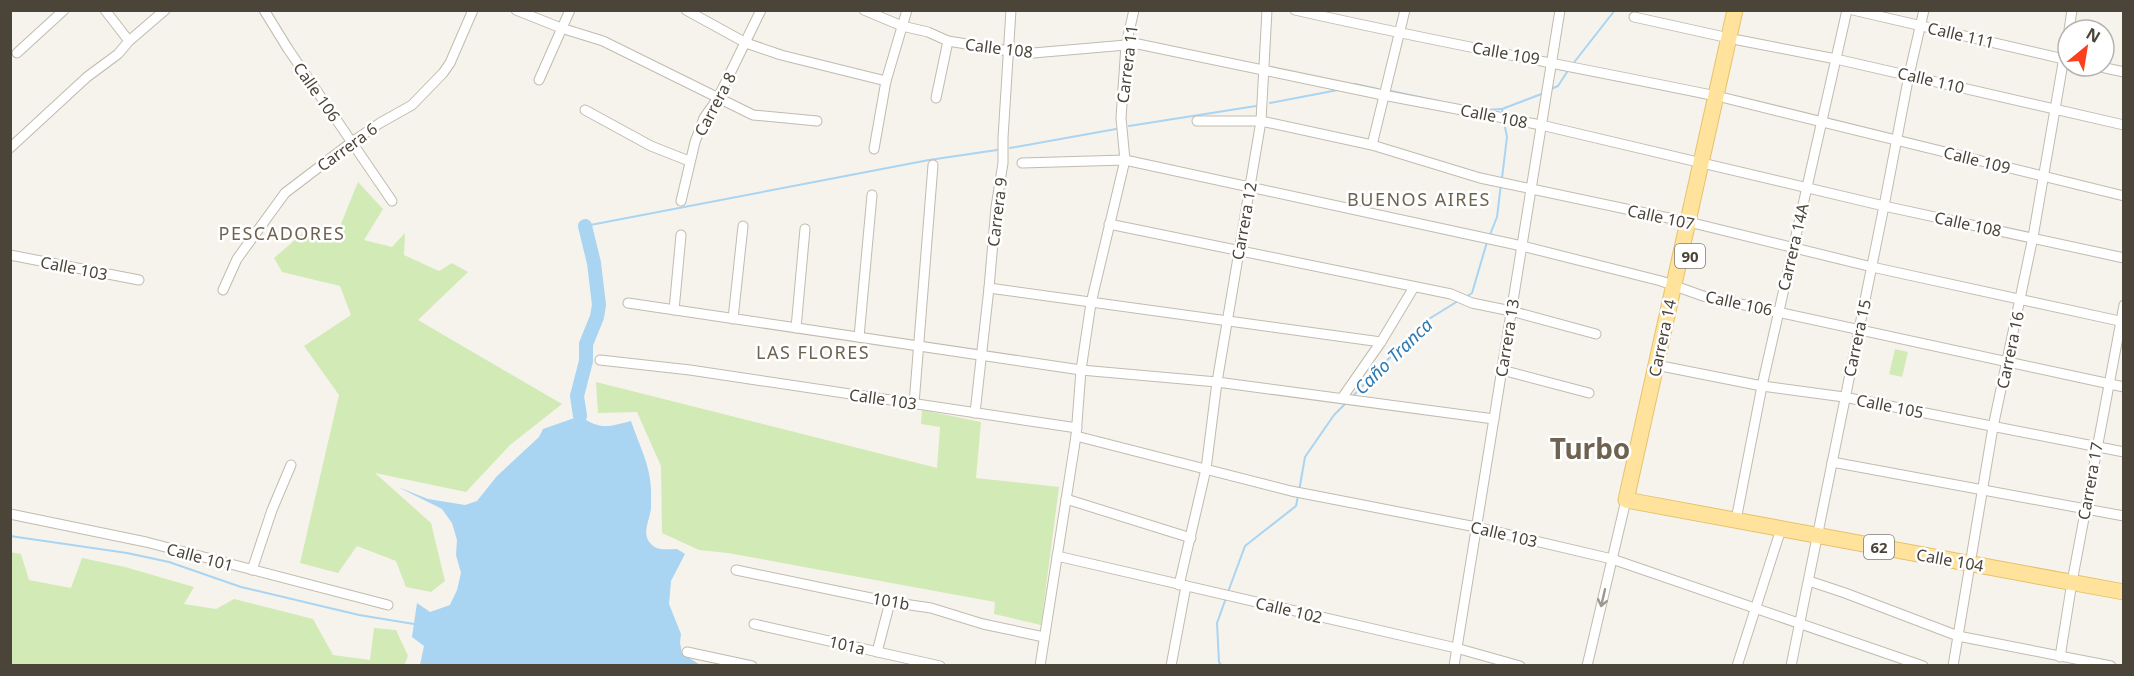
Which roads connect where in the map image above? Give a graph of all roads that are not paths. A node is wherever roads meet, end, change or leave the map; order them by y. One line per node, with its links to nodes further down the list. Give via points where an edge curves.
1 (64, 10): 34 (street)
2 (105, 10): 29 (street)
3 (165, 10): 29 (street)
4 (264, 10): 56 (street, Calle 106)
5 (473, 10): 56 (street, Carrera 6, via 443,73 412,105)
6 (516, 10): 26 (street)
7 (570, 10): 26 (street)
8 (686, 10): 31 (street)
9 (761, 10): 31 (street, Carrera 8)
10 (864, 10): 24 (street, Calle 108)
11 (907, 10): 24 (street)
12 (1011, 10): 33 (street, Carrera 9)
13 (1134, 10): 32 (street, Carrera 11)
14 (1267, 10): 38 (street)
15 (1295, 10): 27 (street, Calle 109)
16 (1405, 10): 27 (street)
17 (1560, 10): 37 (street, Carrera 13)
18 (1735, 10): 28 (main road, Carrera 14 / 90)
19 (1745, 10): 28 (main road, Carrera 14 / 90)
20 (1847, 10): 36 (street, Carrera 14A)
21 (1853, 10): 25 (street, Calle 111)
22 (1924, 10): 25 (street, Carrera 15)
23 (1634, 17): 28 (street, Calle 110)
24 (902, 26): 30 (street, Calle 108); 42 (street)
25 (1921, 26): 35 (street, Calle 111); 39 (street, Carrera 15)
26 (561, 28): 41 (street); 45 (street, via 603,41)
27 (1400, 34): 37 (street, Calle 109); 43 (street)
28 (1734, 39): 36 (street, Calle 110); 44 (main road, Carrera 14 / 90)
29 (129, 41): 58 (street)
30 (948, 41): 33 (street, Calle 108); 46 (street)
31 (746, 44): 42 (street); 45 (street, Carrera 8)
32 (1126, 45): 33 (street, Calle 108, via 1033,53); 38 (street, Calle 108, via 1138,44); 60 (street, Carrera 11, via 1121,118)
33 (1009, 51): 89 (street, Carrera 9, via 1004,163)
34 (17, 53)
35 (2056, 57)
36 (1836, 59): 39 (street, Calle 110); 52 (street, Carrera 14A)
37 (1552, 62): 44 (street, Calle 109); 53 (street, Carrera 13)
38 (1264, 69): 43 (street, Calle 108); 51 (street, Carrera 12)
39 (1909, 75): 48 (street, Calle 110); 55 (street, Carrera 15)
40 (2062, 78): 48 (street, Carrera 16)
41 (538, 80)
42 (886, 81): 59 (street)
43 (1383, 96): 53 (street, Calle 108); 57 (street)
44 (1721, 97): 52 (street, Calle 109); 63 (main road, Carrera 14 / 90)
45 (718, 98): 49 (street, via 753,115); 61 (street, Carrera 8, via 704,118)
46 (936, 98)
47 (585, 110): 61 (street, via 651,146)
48 (2055, 110): 54 (street, Calle 110); 65 (street, Carrera 16)
49 (818, 121)
50 (1197, 121): 51 (street, Calle 107)
51 (1262, 121): 57 (street, Calle 107); 66 (street, Carrera 12)
52 (1821, 122): 55 (street, Calle 109); 67 (street, Carrera 14A)
53 (1541, 125): 63 (street, Calle 108); 68 (street, Carrera 13)
54 (2124, 126)
55 (1896, 140): 65 (street, Calle 109); 73 (street, Carrera 15)
56 (352, 142): 71 (street, Calle 106); 90 (street, Carrera 6, via 285,192 237,260)
57 (1372, 145): 68 (street, Calle 107)
58 (10, 148)
59 (874, 149)
60 (1125, 160): 62 (street, Calle 106); 66 (street, Calle 106); 75 (street)
61 (690, 161): 72 (street, Carrera 8)
62 (1022, 163)
63 (1706, 164): 67 (street, Calle 108); 74 (main road, Carrera 14 / 90)
64 (933, 165): 106 (street)
65 (2044, 176): 70 (street, Calle 109); 79 (street, Carrera 16)
66 (1251, 187): 80 (street, Calle 106); 82 (street, Carrera 12)
67 (1806, 187): 73 (street, Calle 108); 81 (street, Carrera 14A)
68 (1531, 189): 74 (street, Calle 107); 80 (street, Carrera 13)
69 (872, 195): 104 (street)
70 (2124, 196)
71 (392, 201)
72 (681, 201)
73 (1884, 206): 79 (street, Calle 108); 85 (street, Carrera 15)
74 (1693, 223): 81 (street, Calle 107); 88 (main road, Carrera 14 / 90)
75 (1108, 224): 82 (street); 93 (street)
76 (743, 226): 98 (street)
77 (805, 230): 101 (street)
78 (681, 235): 95 (street)
79 (2033, 237): 84 (street, Calle 108); 91 (street, Carrera 16)
80 (1522, 246): 88 (street, Calle 106); 96 (street, Carrera 13)
81 (1792, 248): 85 (street, Calle 107); 97 (street, Carrera 14A)
82 (1238, 252): 87 (street); 99 (street, Carrera 12)
83 (10, 255): 86 (street, Calle 103)
84 (2124, 258)
85 (1872, 267): 91 (street, Calle 107); 102 (street, Carrera 15)
86 (138, 280)
87 (1414, 287): 96 (street); 105 (street)
88 (1678, 287): 97 (street, Calle 106, via 1702,296); 110 (main road, Carrera 14 / 90)
89 (989, 288): 93 (street); 107 (street, Carrera 9)
90 (223, 290)
91 (2021, 299): 100 (street, Calle 107); 109 (street, Carrera 16)
92 (628, 303): 95 (street)
93 (1091, 303): 99 (street); 111 (street)
94 (2124, 305): 100 (street, Carrera 17)
95 (674, 310): 98 (street)
96 (1511, 311): 103 (street); 112 (street, Carrera 13)
97 (1778, 311): 102 (street, Calle 106); 115 (street, Carrera 14A)
98 (733, 319): 101 (street)
99 (1227, 321): 105 (street); 113 (street, Carrera 12)
100 (2122, 322): 114 (street, Carrera 17)
101 (796, 328): 104 (street)
102 (1859, 329): 109 (street, Calle 106); 119 (street, Carrera 15)
103 (1596, 334)
104 (859, 337): 106 (street)
105 (1381, 342): 118 (street)
106 (919, 346): 107 (street); 120 (street)
107 (982, 355): 111 (street); 121 (street, Carrera 9)
108 (600, 360): 120 (street, Calle 103)
109 (2007, 362): 114 (street, Calle 106); 123 (street, Carrera 16)
110 (1660, 366): 115 (street, Calle 105); 132 (main road, Carrera 14 / 90)
111 (1081, 370): 113 (street); 124 (street)
112 (1502, 370): 117 (street); 122 (street, Carrera 13)
113 (1217, 382): 118 (street); 129 (street, Carrera 12)
114 (2108, 385): 116 (street, Calle 106); 125 (street, Carrera 17)
115 (1762, 386): 119 (street, Calle 105); 136 (street, Carrera 14A)
116 (2124, 387)
117 (1589, 393)
118 (1344, 398): 122 (street)
119 (1844, 398): 123 (street, Calle 105); 127 (street, Carrera 15)
120 (914, 404): 121 (street, Calle 103)
121 (975, 413): 124 (street, Calle 103)
122 (1494, 419): 137 (street, Carrera 13)
123 (1993, 427): 125 (street, Calle 105); 130 (street, Carrera 16)
124 (1076, 432): 129 (street, Calle 103); 131 (street)
125 (2097, 447): 126 (street, Calle 105); 133 (street, Carrera 17)
126 (2124, 452)
127 (1832, 462): 130 (street); 139 (street, Carrera 15)
128 (291, 465): 144 (street)
129 (1206, 469): 137 (street, Calle 103, via 1291,491); 140 (street, Carrera 12)
130 (1982, 490): 133 (street); 143 (street, Carrera 16)
131 (1066, 500): 140 (street); 141 (street)
132 (1631, 501): 136 (main road, Calle 104 / 62); 142 (street, Carrera 14)
133 (2085, 509): 135 (street); 147 (street, Carrera 17)
134 (10, 514): 144 (street, Calle 101, via 146,542)
135 (2124, 516)
136 (1736, 520): 138 (main road, Calle 104 / 62)
137 (1476, 527): 142 (street, Calle 103); 157 (street, Carrera 13)
138 (1781, 529): 139 (main road, Calle 104 / 62); 152 (street)
139 (1818, 536): 143 (main road, Calle 104 / 62); 146 (street, Carrera 15)
140 (1191, 538): 148 (street, Carrera 12)
141 (1057, 556): 148 (street, Calle 102); 156 (street)
142 (1612, 559): 152 (street, Calle 103); 167 (street, Carrera 14, one-way to 167)
143 (1969, 563): 147 (main road, Calle 104 / 62); 155 (street, Carrera 16)
144 (252, 570): 151 (street, Calle 101)
145 (736, 570): 150 (street, 101b)
146 (1809, 581): 154 (street, Carrera 15); 155 (street)
147 (2072, 582): 149 (main road, Calle 104 / 62); 160 (street, Carrera 17)
148 (1183, 585): 157 (street, Calle 102); 164 (street)
149 (2124, 592)
150 (890, 602): 156 (street, 101b, via 931,608); 159 (street)
151 (388, 605)
152 (1756, 607): 154 (street, Calle 103); 168 (street)
153 (754, 624): 159 (street, 101a)
154 (1799, 624): 169 (street, Carrera 15); 170 (street, Calle 103)
155 (1958, 636): 160 (street); 171 (street, Carrera 16)
156 (1044, 637): 163 (street)
157 (1456, 648): 165 (street, Carrera 13); 166 (street, Calle 102)
158 (687, 652): 161 (street)
159 (877, 652): 162 (street, 101a)
160 (2060, 657): 172 (street)
161 (752, 666)
162 (940, 666)
163 (1040, 666)
164 (1172, 666)
165 (1454, 666)
166 (1520, 666)
167 (1587, 666)
168 (1737, 666)
169 (1791, 666)
170 (1923, 666)
171 (1953, 666)
172 (2111, 666)

